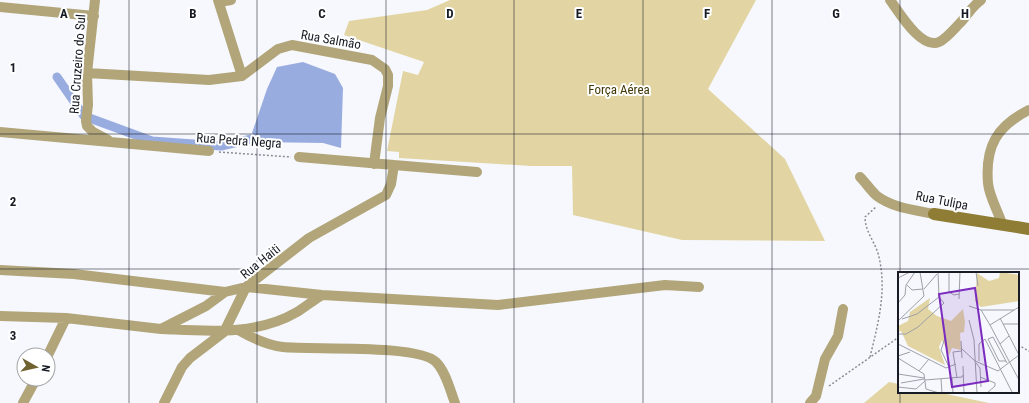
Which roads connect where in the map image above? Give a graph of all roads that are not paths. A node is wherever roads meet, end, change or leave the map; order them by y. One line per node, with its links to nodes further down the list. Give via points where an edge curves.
1 (95, 0): 7 (street, Rua Cruzeiro do Sul)
2 (231, 0): 5 (street)
3 (890, 0): 4 (street, via 913,30 932,44 940,42)
4 (981, 0)
5 (219, 1): 9 (street)
6 (0, 7): 7 (street)
7 (94, 16): 8 (street, Rua Cruzeiro do Sul)
8 (87, 73): 9 (street, Rua Salmão, via 209,80); 12 (street, Rua Cruzeiro do Sul, via 87,126)
9 (242, 76): 15 (street, Rua Salmão, via 285,46 364,58 381,65 388,75 388,86 380,118)
10 (1029, 110): 20 (street, via 1013,118 996,136 989,156 988,184)
11 (0, 132): 12 (street, Rua Pedra Negra)
12 (110, 141): 13 (street, Rua Pedra Negra)
13 (209, 151)
14 (299, 157): 15 (street, Rua Pedra Negra)
15 (374, 164): 16 (street, Rua Pedra Negra)
16 (394, 165): 17 (street, Rua Pedra Negra); 23 (street, Rua Haiti, via 386,195 309,238)
17 (477, 172)
18 (860, 177): 19 (street, Rua Tulipa, via 884,200)
19 (934, 214): 20 (main road, Rua Tulipa)
20 (1002, 224): 21 (main road, Rua Tulipa)
21 (1029, 229)
22 (0, 270): 25 (street, via 74,274)
23 (246, 287): 25 (street); 26 (street); 32 (street, Rua Haiti)
24 (699, 287): 26 (street, via 664,285 498,305)
25 (225, 292): 30 (street, via 206,306)
26 (322, 295): 31 (street, via 283,318)
27 (843, 309): 35 (street, via 838,336 825,359)
28 (0, 316): 29 (street)
29 (66, 318): 30 (street); 33 (street)
30 (161, 329): 32 (street)
31 (238, 330): 32 (street); 38 (street, via 263,343 282,347 377,350 424,356 436,361 445,375)
32 (224, 332): 37 (street, Rua Haiti, via 182,367)
33 (52, 347)
34 (32, 387): 36 (street)
35 (813, 399)
36 (23, 403)
37 (164, 403)
38 (455, 403)

